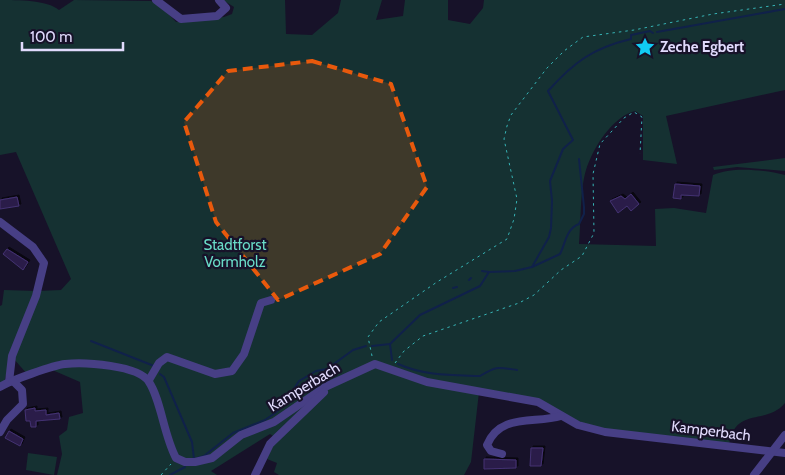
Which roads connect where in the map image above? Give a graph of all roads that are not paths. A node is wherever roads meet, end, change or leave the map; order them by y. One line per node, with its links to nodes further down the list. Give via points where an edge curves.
1 (156, 0): 2 (street, via 181,19 217,16 226,8)
2 (219, 0)
3 (0, 222): 6 (street, via 33,247 44,263 36,296 12,356)
4 (271, 300): 5 (street, via 261,303 244,354 232,371 215,374 167,357)
5 (149, 380): 6 (street, via 138,372 124,369 68,364); 8 (street, Kamperbach, via 176,458 186,462 212,458 241,434 274,422)
6 (11, 382): 7 (street); 10 (street, via 22,390 23,404)
7 (0, 387)
8 (328, 387): 9 (street, Kamperbach, via 375,364 427,382 538,402); 15 (street, via 270,444)
9 (561, 416): 12 (street, Kamperbach, via 578,425 605,432); 14 (street, via 507,424 495,432 487,445 491,451)
10 (0, 432)
11 (785, 435): 12 (street)
12 (772, 452): 13 (street, Kamperbach); 16 (street)
13 (785, 452)
14 (502, 454)
15 (255, 475)
16 (754, 475)

